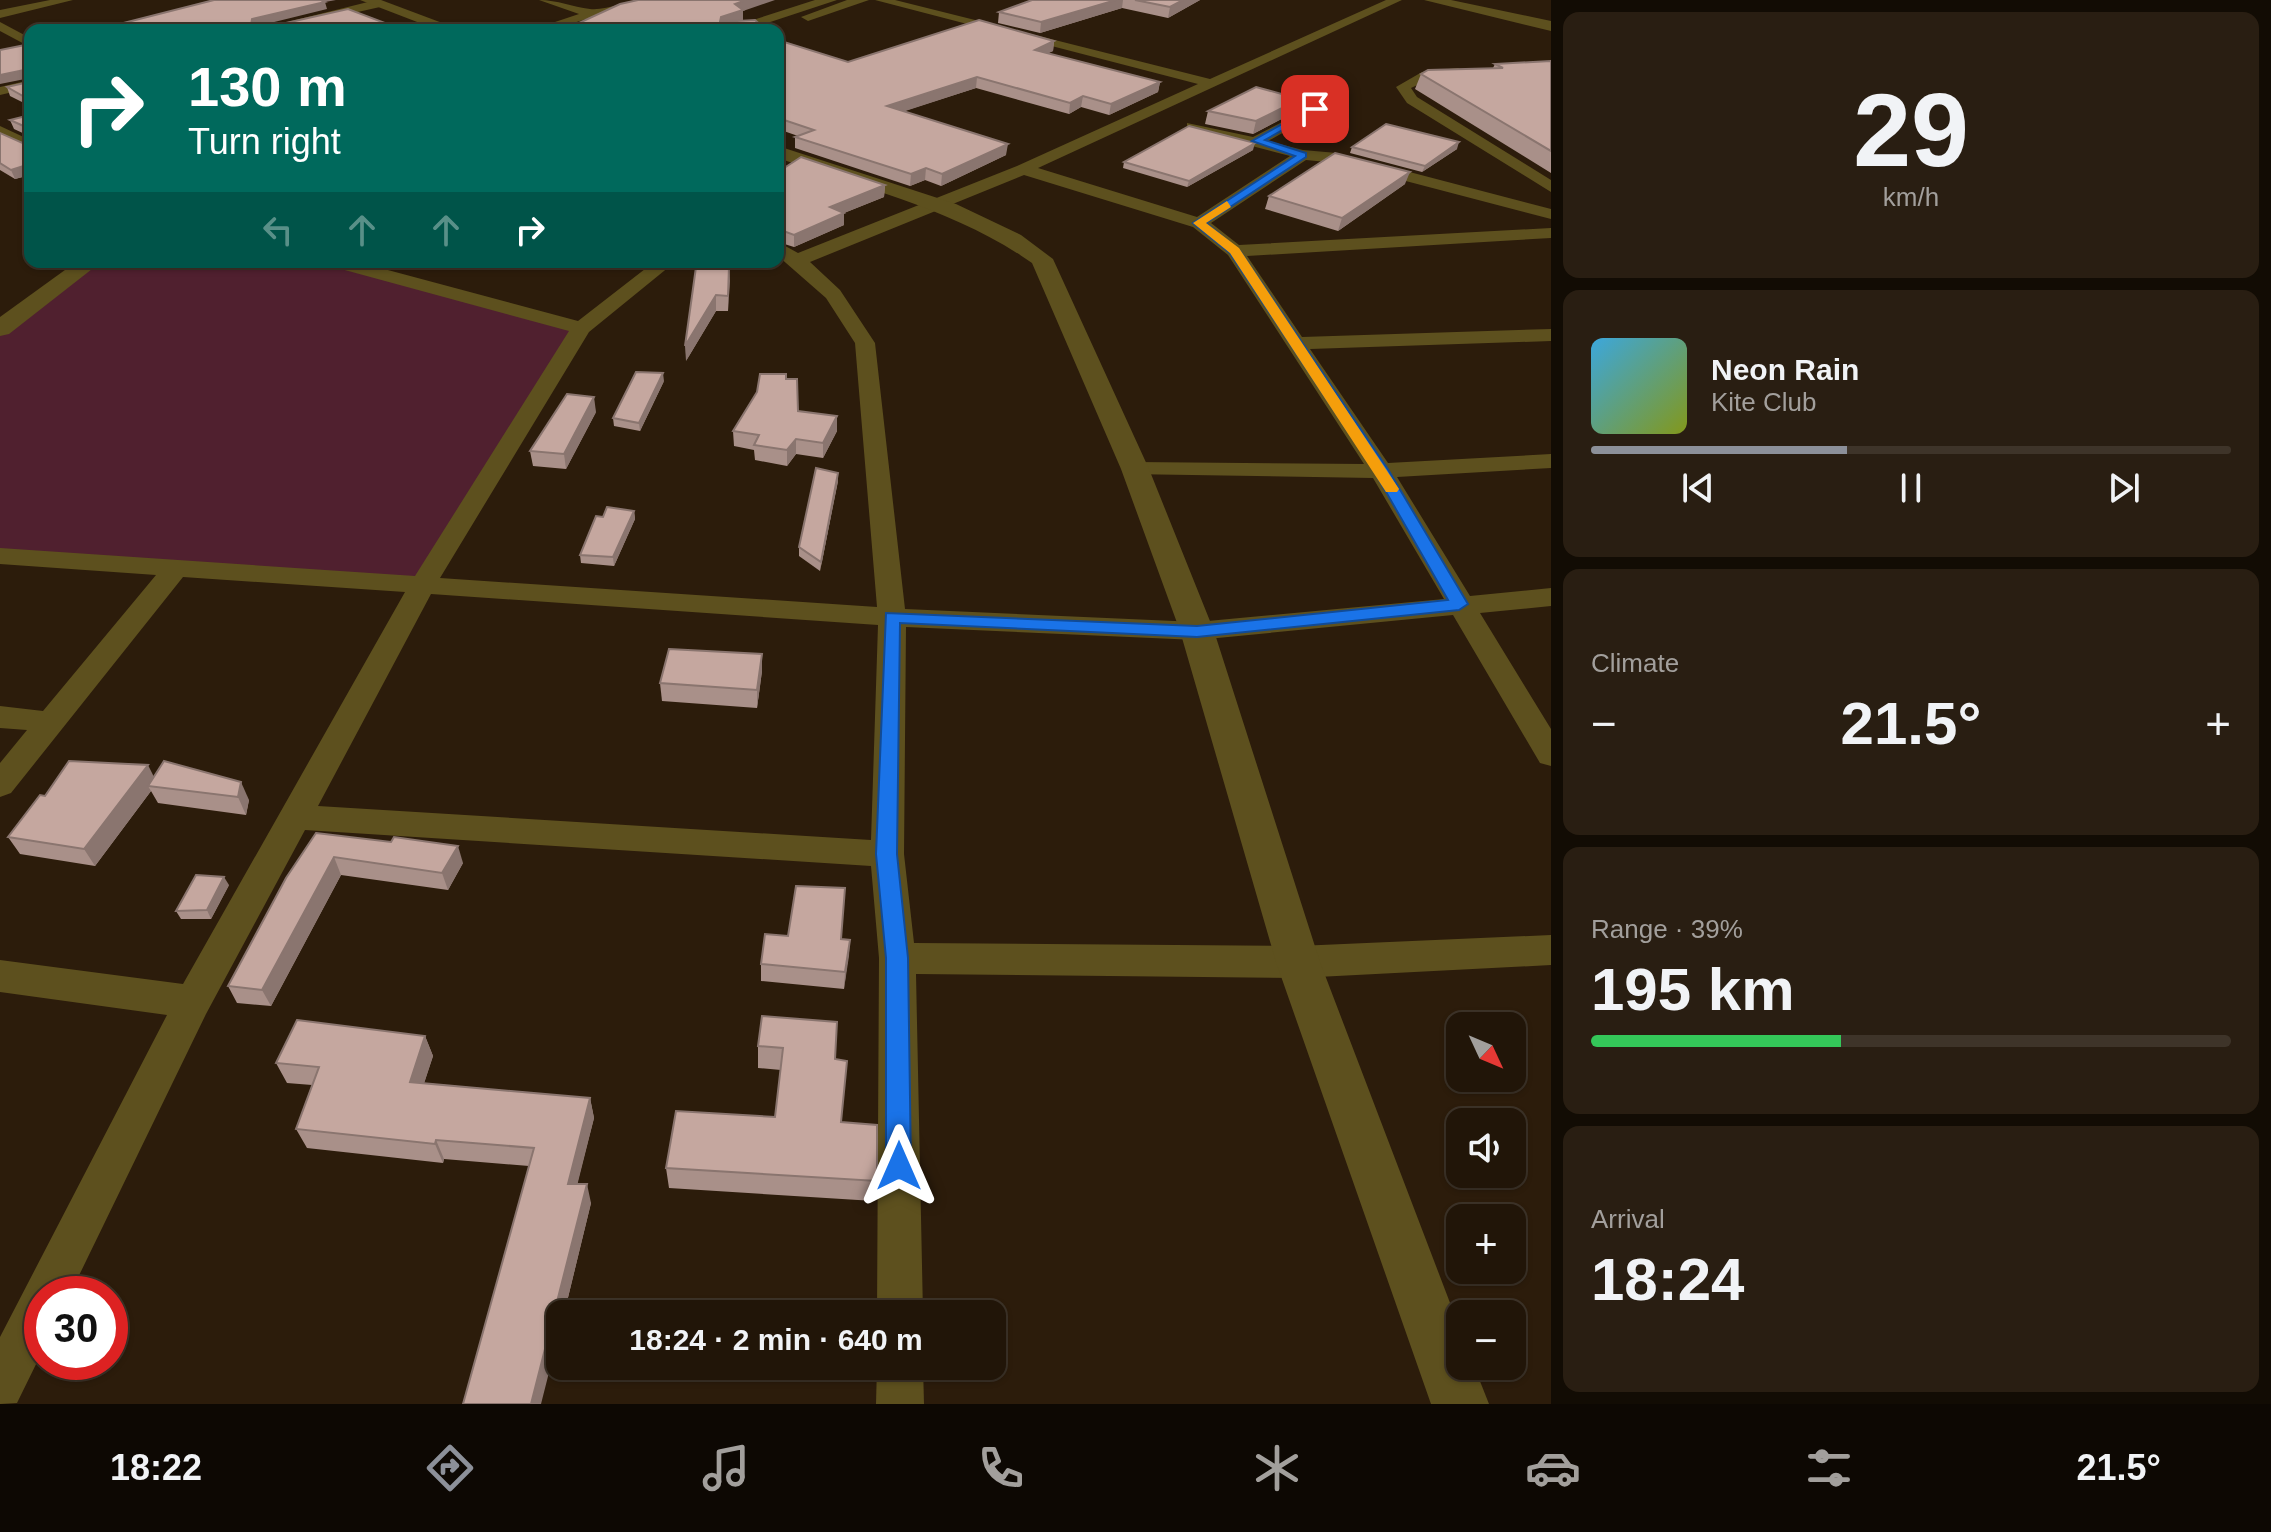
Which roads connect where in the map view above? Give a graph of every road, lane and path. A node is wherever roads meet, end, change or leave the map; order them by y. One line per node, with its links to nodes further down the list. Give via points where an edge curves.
1 (67, 0): 10 (street)
2 (545, 0): 11 (street)
3 (641, 0): 11 (street)
4 (830, 0): 15 (street)
5 (862, 0): 16 (street)
6 (881, 0): 23 (street)
7 (1396, 0): 23 (street)
8 (1431, 0): 18 (street)
9 (371, 2): 12 (street); 13 (street)
10 (0, 14)
11 (593, 14): 14 (street)
12 (285, 24)
13 (434, 24)
14 (558, 24)
15 (750, 24)
16 (784, 24)
17 (0, 26): 19 (street)
18 (1551, 26)
19 (24, 40)
20 (24, 45): 21 (street)
21 (0, 51)
22 (1481, 71): 34 (street, via 1427,75 1403,87 1412,100)
23 (1210, 83): 33 (street)
24 (24, 85): 25 (street)
25 (0, 91)
26 (1315, 109): 29 (street)
27 (1192, 126): 29 (street)
28 (0, 131): 30 (street)
29 (1257, 141): 31 (street)
30 (24, 142)
31 (1303, 155): 36 (street, via 1337,158); 37 (street)
32 (785, 162): 35 (street)
33 (1023, 169): 35 (street); 37 (street)
34 (1551, 187)
35 (932, 204): 40 (street); 49 (street, via 1020,242 1042,259)
36 (1551, 214)
37 (1199, 223): 39 (street)
38 (1551, 233): 39 (street)
39 (1235, 251): 47 (street)
40 (788, 254): 56 (street, via 833,294 865,343)
41 (82, 268): 45 (street)
42 (359, 268): 44 (street)
43 (658, 268): 44 (street)
44 (581, 328): 53 (street)
45 (0, 329)
46 (1551, 335): 47 (street)
47 (1297, 343): 50 (street)
48 (1551, 461): 50 (street)
49 (1135, 469): 50 (street); 57 (street)
50 (1381, 471): 55 (street)
51 (0, 556): 52 (street)
52 (174, 570): 53 (street); 59 (street)
53 (423, 584): 56 (street); 62 (street)
54 (1551, 597): 55 (street)
55 (1459, 604): 57 (street); 60 (street)
56 (892, 617): 57 (street); 63 (street)
57 (1197, 631): 66 (street)
58 (0, 717): 59 (street)
59 (50, 722): 61 (street)
60 (1551, 755)
61 (0, 785)
62 (297, 817): 63 (street); 68 (street)
63 (887, 854): 65 (street)
64 (1551, 950): 66 (street)
65 (897, 958): 66 (street); 70 (street)
66 (1298, 962): 75 (street)
67 (0, 976): 68 (street)
68 (193, 1002): 69 (street)
69 (55, 1276)
70 (900, 1300)
71 (24, 1339): 73 (street)
72 (900, 1380): 74 (street)
73 (0, 1386)
74 (900, 1404)
75 (1460, 1404)

